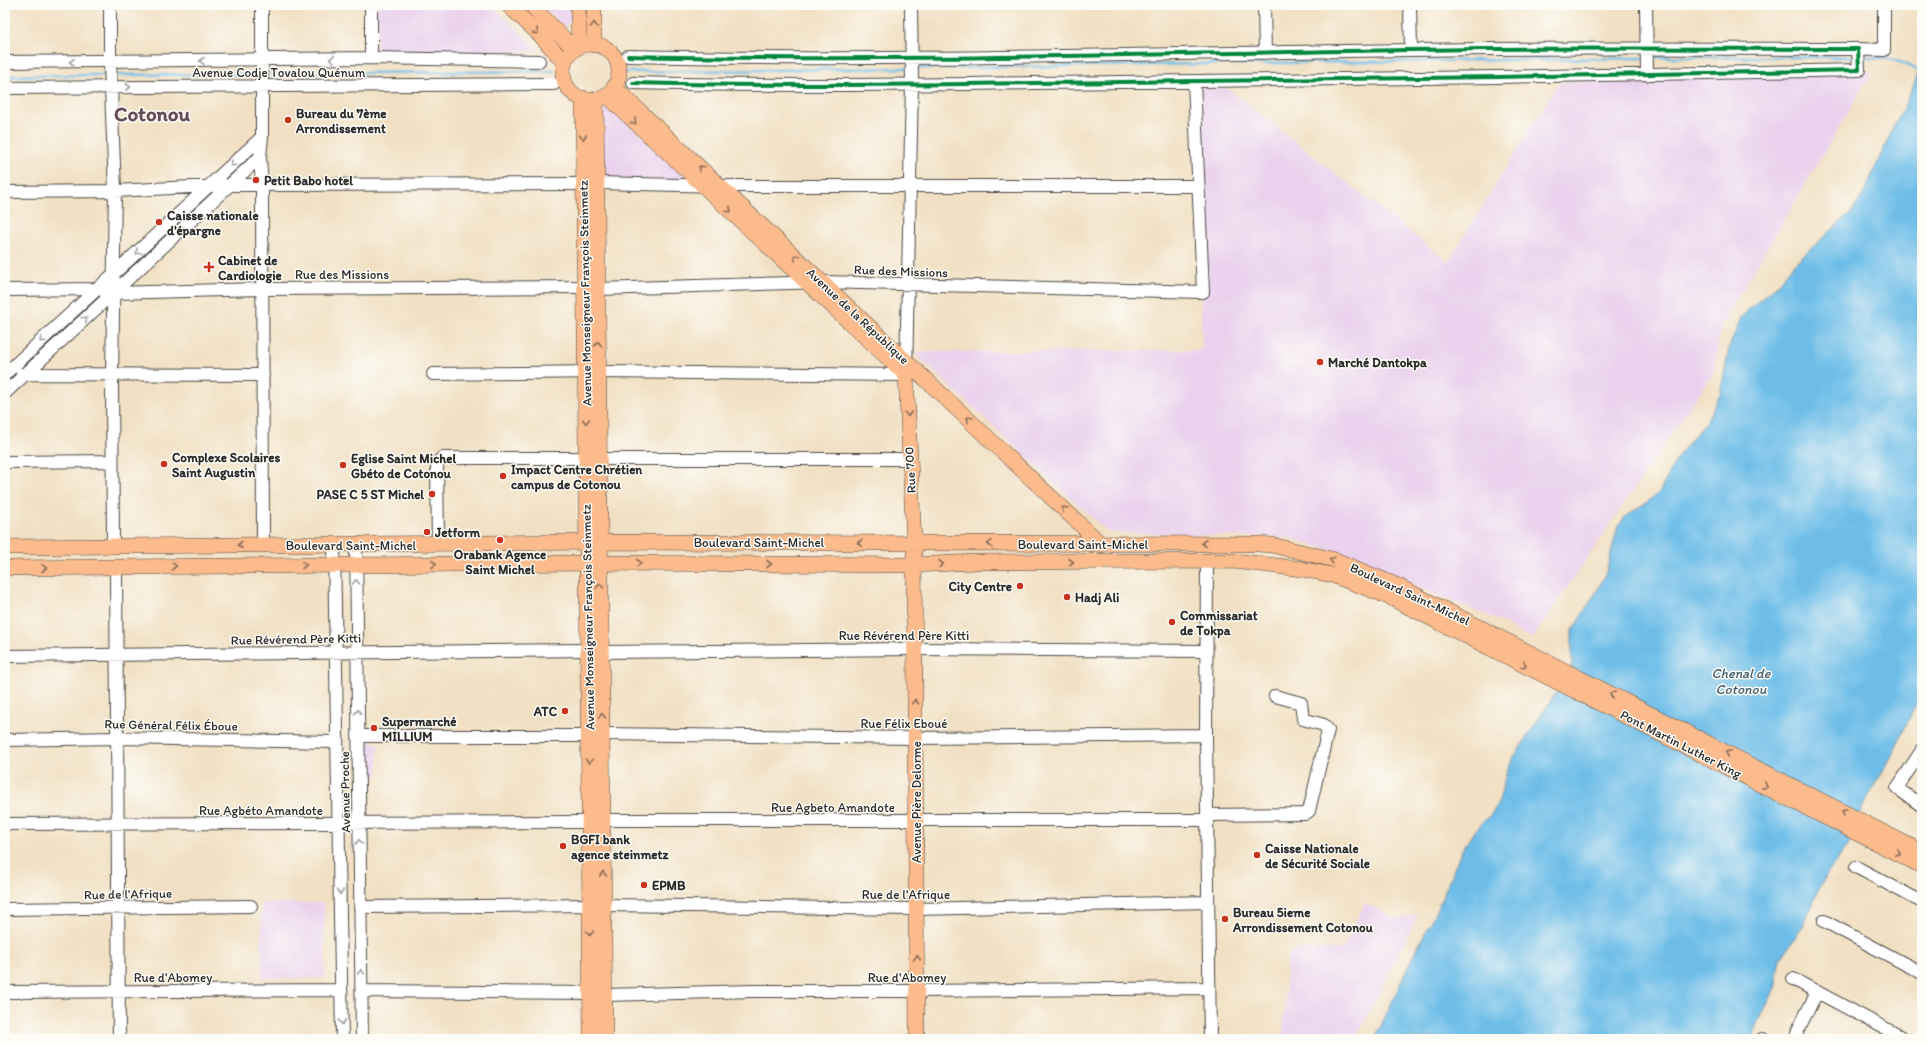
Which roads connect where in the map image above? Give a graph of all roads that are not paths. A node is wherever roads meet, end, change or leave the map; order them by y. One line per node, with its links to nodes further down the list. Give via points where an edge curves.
1 (110, 5): 25 (street)
2 (262, 5): 21 (street)
3 (371, 5): 20 (street)
4 (508, 5): 26 (main road, one-way to 26)
5 (531, 5): 14 (main road)
6 (578, 5): 14 (main road)
7 (594, 5): 13 (main road, one-way to 7)
8 (910, 5): 22 (street)
9 (1264, 5): 18 (street)
10 (1410, 5): 17 (street)
11 (1646, 5): 15 (street)
12 (1884, 5): 16 (street, via 1884,50)
13 (594, 44): 14 (main road); 35 (main road, via 608,51 616,60 618,75)
14 (577, 48): 26 (main road)
15 (1647, 49): 16 (street); 17 (street); 27 (street)
16 (1858, 49): 27 (street, via 1859,70)
17 (1411, 50): 18 (street)
18 (1265, 53): 22 (street)
19 (628, 56): 22 (street)
20 (371, 58): 21 (street, Avenue Codje Tovalou Quénum, one-way to 21); 23 (street, Avenue Codje Tovalou Quénum)
21 (263, 60): 25 (street, Avenue Codje Tovalou Quénum, one-way to 25); 32 (street)
22 (911, 60): 29 (street)
23 (539, 61)
24 (5, 62): 25 (street, Avenue Codje Tovalou Quénum, one-way to 24)
25 (110, 62): 33 (street)
26 (564, 62): 35 (main road, via 565,83 572,93)
27 (1647, 75): 28 (street)
28 (1194, 81): 29 (street); 45 (street)
29 (912, 82): 30 (street, via 756,86); 44 (street)
30 (633, 83)
31 (554, 84): 32 (street, Avenue Codje Tovalou Quénum)
32 (262, 86): 33 (street, Avenue Codje Tovalou Quénum, one-way to 32); 36 (street)
33 (111, 87): 34 (street, Avenue Codje Tovalou Quénum); 46 (street)
34 (5, 88)
35 (600, 95): 38 (main road, Avenue Monseigneur François Steinmetz); 42 (main road, Avenue de la République, one-way to 42); 43 (main road, Avenue de la République, one-way to 35)
36 (262, 138): 37 (street); 40 (street, one-way to 40)
37 (260, 157): 39 (street); 41 (street)
38 (590, 184): 41 (street); 42 (street); 52 (main road, Avenue Monseigneur François Steinmetz)
39 (229, 185): 40 (street); 41 (street); 56 (street)
40 (209, 186): 46 (street); 48 (street, one-way to 48)
41 (262, 186): 54 (street)
42 (703, 186): 43 (street); 49 (main road, Avenue de la République, one-way to 49)
43 (720, 186): 44 (street); 50 (main road, Avenue de la République, one-way to 43)
44 (910, 186): 45 (street); 51 (street)
45 (1197, 186): 51 (street, Rue des Missions, via 1203,292)
46 (115, 191): 47 (street); 48 (street)
47 (5, 192)
48 (114, 274): 53 (street); 56 (street)
49 (806, 282): 50 (street, Rue des Missions); 52 (street, Rue des Missions); 57 (main road, Avenue de la République)
50 (823, 282): 51 (street, Rue des Missions); 57 (main road, Avenue de la République)
51 (908, 286): 57 (street)
52 (591, 288): 54 (street, Rue des Missions); 58 (main road, Avenue Monseigneur François Steinmetz)
53 (98, 289): 55 (street, Rue des Missions); 56 (street, Rue des Missions); 61 (street, one-way to 61)
54 (263, 289): 56 (street, Rue des Missions); 62 (street)
55 (5, 290)
56 (113, 293): 59 (street, one-way to 56); 63 (street)
57 (906, 368): 58 (street); 66 (main road, Rue 700, one-way to 66); 75 (main road, Avenue de la République, one-way to 57)
58 (592, 372): 60 (street); 65 (main road, Avenue Monseigneur François Steinmetz)
59 (25, 374): 61 (street); 63 (street); 64 (street)
60 (433, 374)
61 (5, 375)
62 (263, 375): 63 (street); 72 (street)
63 (112, 376): 67 (street)
64 (5, 393)
65 (593, 458): 66 (street); 69 (main road, Avenue Monseigneur François Steinmetz); 71 (street, via 442,458 437,463)
66 (910, 459): 70 (main road, Rue 700)
67 (112, 461): 68 (street); 76 (street)
68 (5, 462)
69 (594, 542): 70 (main road, Boulevard Saint-Michel, one-way to 69); 71 (main road, Boulevard Saint-Michel); 79 (main road, Avenue Monseigneur François Steinmetz)
70 (914, 543): 75 (main road, Boulevard Saint-Michel, one-way to 70); 82 (main road, Rue 700)
71 (438, 544): 74 (main road, Boulevard Saint-Michel)
72 (264, 545): 73 (main road, Boulevard Saint-Michel); 76 (main road, Boulevard Saint-Michel, one-way to 76)
73 (334, 545): 74 (main road, Boulevard Saint-Michel); 80 (street, Avenue Proche)
74 (356, 545): 81 (street, Avenue Proche)
75 (1102, 545): 85 (main road, Boulevard Saint-Michel, one-way to 75, via 1360,569 1313,555 1258,544)
76 (113, 546): 77 (main road, Boulevard Saint-Michel)
77 (5, 547)
78 (1207, 561): 82 (main road, Boulevard Saint-Michel, one-way to 78, via 977,562); 85 (main road, Boulevard Saint-Michel, via 1269,564 1346,580); 88 (street)
79 (594, 563): 81 (main road, Boulevard Saint-Michel, one-way to 79); 82 (main road, Boulevard Saint-Michel, one-way to 82); 87 (main road, Avenue Monseigneur François Steinmetz)
80 (334, 565): 81 (main road, Boulevard Saint-Michel); 83 (main road, Boulevard Saint-Michel, one-way to 80); 89 (street, Avenue Proche)
81 (356, 565): 90 (street, Avenue Proche, one-way to 81)
82 (914, 565): 86 (main road, Avenue Pière Delorme)
83 (116, 567): 84 (main road, Boulevard Saint-Michel, one-way to 83); 91 (street)
84 (5, 568)
85 (1492, 641): 110 (main road, Pont Martin Luther King)
86 (915, 649): 87 (street, Rue Révérend Père Kitti); 88 (street, Rue Révérend Père Kitti); 98 (main road, Avenue Pière Delorme, one-way to 86)
87 (594, 651): 90 (street, Rue Révérend Père Kitti); 94 (main road, Avenue Monseigneur François Steinmetz)
88 (1206, 651): 95 (street)
89 (336, 652): 90 (street, Rue Révérend Père Kitti); 91 (street, Rue Révérend Père Kitti); 100 (street, Avenue Proche)
90 (357, 652): 96 (street, Avenue Proche, one-way to 90)
91 (116, 655): 92 (street, Rue Révérend Père Kitti); 97 (street)
92 (5, 656)
93 (1275, 696): 103 (street, Rue Agbeto Amandote, via 1301,703 1303,719 1324,724 1328,730 1309,811 1305,814)
94 (595, 735): 96 (street, Rue Félix Eboué); 98 (street, Rue Félix Eboué); 104 (main road, Avenue Monseigneur François Steinmetz)
95 (1206, 735): 98 (street, Rue Félix Eboué); 103 (street)
96 (358, 736): 107 (street, Avenue Proche)
97 (117, 738): 99 (street, Rue Général Félix Éboue); 100 (street, Rue Général Félix Éboue); 109 (street)
98 (915, 738): 105 (main road, Avenue Pière Delorme)
99 (5, 740)
100 (337, 742): 106 (street, Avenue Proche)
101 (1922, 750): 102 (street, via 1897,788)
102 (1921, 802)
103 (1207, 817): 105 (street, Rue Agbeto Amandote); 114 (street)
104 (596, 821): 105 (street, Rue Agbeto Amandote); 107 (street, Rue Agbéto Amandote); 116 (main road, Avenue Monseigneur François Steinmetz)
105 (916, 821): 121 (main road, Avenue Pière Delorme)
106 (339, 823): 107 (street, Rue Agbéto Amandote); 109 (street, Rue Agbéto Amandote); 126 (street, Avenue Proche, one-way to 126)
107 (359, 823): 118 (street, Avenue Proche, one-way to 107)
108 (5, 824): 109 (street, Rue Agbéto Amandote)
109 (117, 824): 119 (street)
110 (1876, 835): 111 (main road); 112 (main road, one-way to 112)
111 (1922, 852)
112 (1922, 866)
113 (1856, 867): 115 (street)
114 (1208, 902): 121 (street, Rue de l'Afrique); 125 (street)
115 (1922, 902)
116 (597, 905): 118 (street, Rue de l'Afrique); 121 (street, Rue de l'Afrique); 132 (main road, Avenue Monseigneur François Steinmetz)
117 (251, 906): 119 (street, Rue de l'Afrique)
118 (360, 907): 128 (street, Avenue Proche, one-way to 118)
119 (118, 908): 120 (street, Rue de l'Afrique); 127 (street)
120 (5, 909)
121 (916, 909): 129 (main road, Avenue Pière Delorme, one-way to 121)
122 (1824, 921): 123 (street)
123 (1922, 973)
124 (1793, 979): 131 (street)
125 (1209, 988): 129 (street, Rue d'Abomey); 139 (street)
126 (341, 990): 127 (street, Rue d'Abomey); 134 (street, Avenue Proche, one-way to 134)
127 (118, 991): 130 (street, Rue d'Abomey); 133 (street)
128 (362, 991): 132 (street, Rue d'Abomey); 135 (street, Avenue Proche)
129 (917, 991): 132 (street, Rue d'Abomey); 138 (main road, Avenue Pière Delorme)
130 (5, 992)
131 (1817, 992): 140 (street); 141 (street)
132 (598, 994): 136 (main road, Avenue Monseigneur François Steinmetz); 137 (main road, Avenue Monseigneur François Steinmetz)
133 (118, 1039)
134 (342, 1039)
135 (362, 1039)
136 (591, 1039)
137 (605, 1039)
138 (917, 1039)
139 (1210, 1039)
140 (1795, 1039)
141 (1905, 1039)

